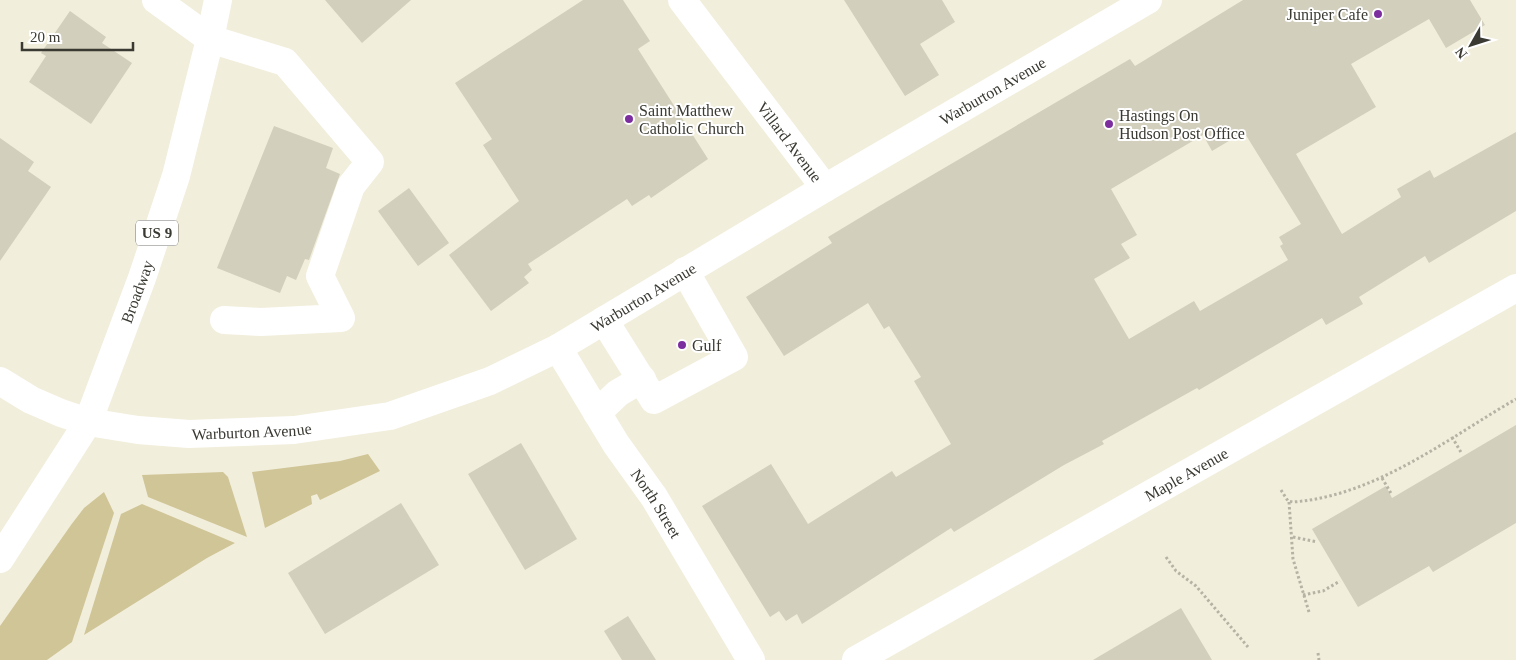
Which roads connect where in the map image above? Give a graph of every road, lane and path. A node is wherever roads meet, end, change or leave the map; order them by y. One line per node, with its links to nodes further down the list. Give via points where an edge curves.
1 (156, 0): 5 (street)
2 (218, 0): 5 (street, Broadway / US 9)
3 (682, 0): 6 (street, Villard Avenue)
4 (1148, 0): 6 (street, Warburton Avenue)
5 (210, 39): 9 (street, via 285,62 370,162 351,186 320,276 341,318 261,322); 16 (street, Broadway / US 9, via 176,176)
6 (824, 188): 7 (street, Warburton Avenue)
7 (685, 271): 10 (street, Warburton Avenue); 12 (street, via 734,357 654,400)
8 (1516, 288): 33 (street, Maple Avenue)
9 (224, 320)
10 (604, 320): 11 (street, Warburton Avenue); 12 (street)
11 (558, 348): 15 (street, North Street); 16 (street, Warburton Avenue, via 481,384 390,416 344,424 294,430 189,434)
12 (642, 379): 15 (street, via 618,393)
13 (0, 381): 16 (street, Warburton Avenue, via 60,414)
14 (1516, 399): 17 (path)
15 (597, 412): 32 (street, North Street, via 654,498)
16 (88, 422): 26 (street, Broadway / US 9)
17 (1452, 436): 18 (path); 19 (path)
18 (1462, 454)
19 (1382, 478): 21 (path); 22 (path, via 1334,496)
20 (1281, 490): 22 (path)
21 (1392, 495)
22 (1289, 502): 23 (path)
23 (1293, 537): 24 (path); 28 (path, via 1293,559)
24 (1317, 542)
25 (1166, 557): 30 (path, via 1176,571 1196,586)
26 (0, 559)
27 (1340, 582): 28 (path, via 1323,591)
28 (1303, 595): 29 (path)
29 (1309, 612)
30 (1248, 647)
31 (1318, 653): 34 (path)
32 (751, 660)
33 (856, 660)
34 (1319, 660)

